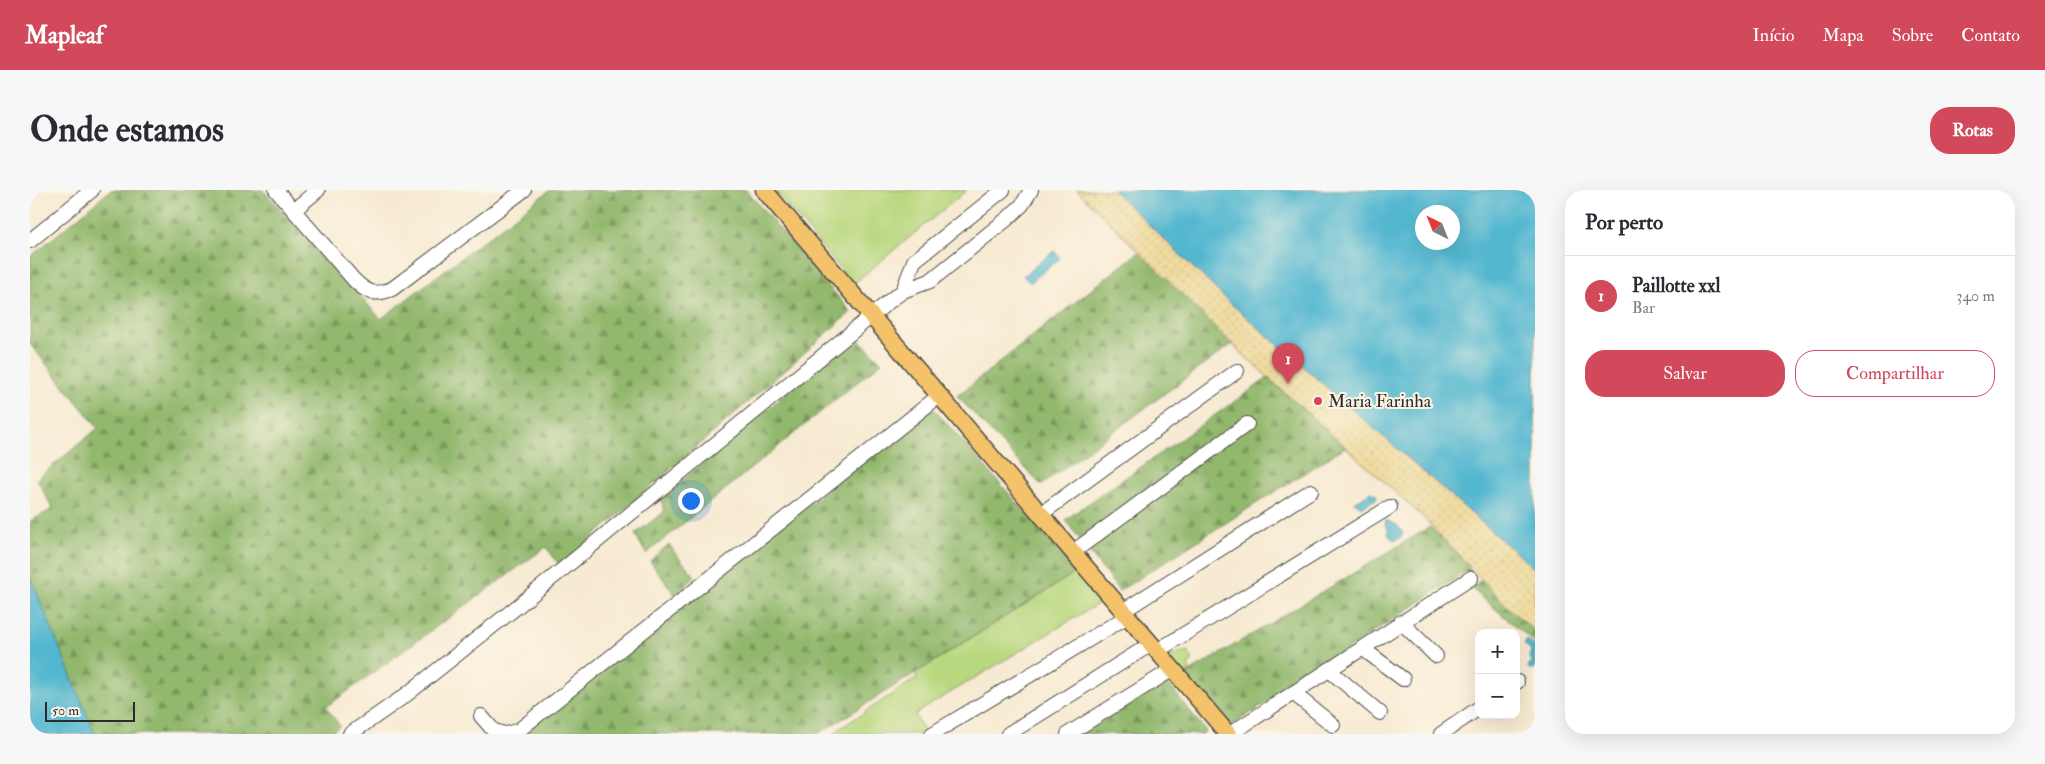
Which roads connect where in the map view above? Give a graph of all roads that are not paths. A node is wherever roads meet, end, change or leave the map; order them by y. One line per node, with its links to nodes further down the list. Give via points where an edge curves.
1 (92, 190): 9 (street)
2 (276, 190): 8 (street)
3 (318, 190): 8 (street)
4 (524, 190): 8 (street, via 392,289 380,294 362,288)
5 (764, 190): 11 (main road)
6 (1002, 190): 10 (street, via 914,261)
7 (1031, 190): 10 (street, via 1007,219 930,281)
8 (294, 210)
9 (30, 241)
10 (897, 295): 11 (street)
11 (871, 315): 13 (main road); 33 (street, via 518,606 406,695)
12 (1237, 371): 17 (street)
13 (939, 396): 17 (main road); 34 (street, via 519,730)
14 (1247, 424): 18 (street)
15 (1311, 491): 20 (street)
16 (1390, 507): 22 (street)
17 (1041, 514): 18 (main road)
18 (1073, 552): 20 (main road)
19 (1471, 578): 21 (street)
20 (1126, 614): 22 (main road); 35 (street)
21 (1401, 622): 23 (street); 24 (street)
22 (1154, 648): 26 (main road); 36 (street, via 1135,654)
23 (1362, 648): 25 (street); 27 (street)
24 (1436, 656)
25 (1329, 670): 28 (street); 30 (street)
26 (1166, 673): 37 (street); 38 (main road)
27 (1403, 680)
28 (1293, 693): 32 (street); 38 (street)
29 (1475, 711): 39 (street)
30 (1380, 713)
31 (481, 716): 34 (street, via 494,731)
32 (1333, 725)
33 (350, 734)
34 (506, 734)
35 (932, 734)
36 (1008, 734)
37 (1068, 734)
38 (1229, 734)
39 (1441, 734)

